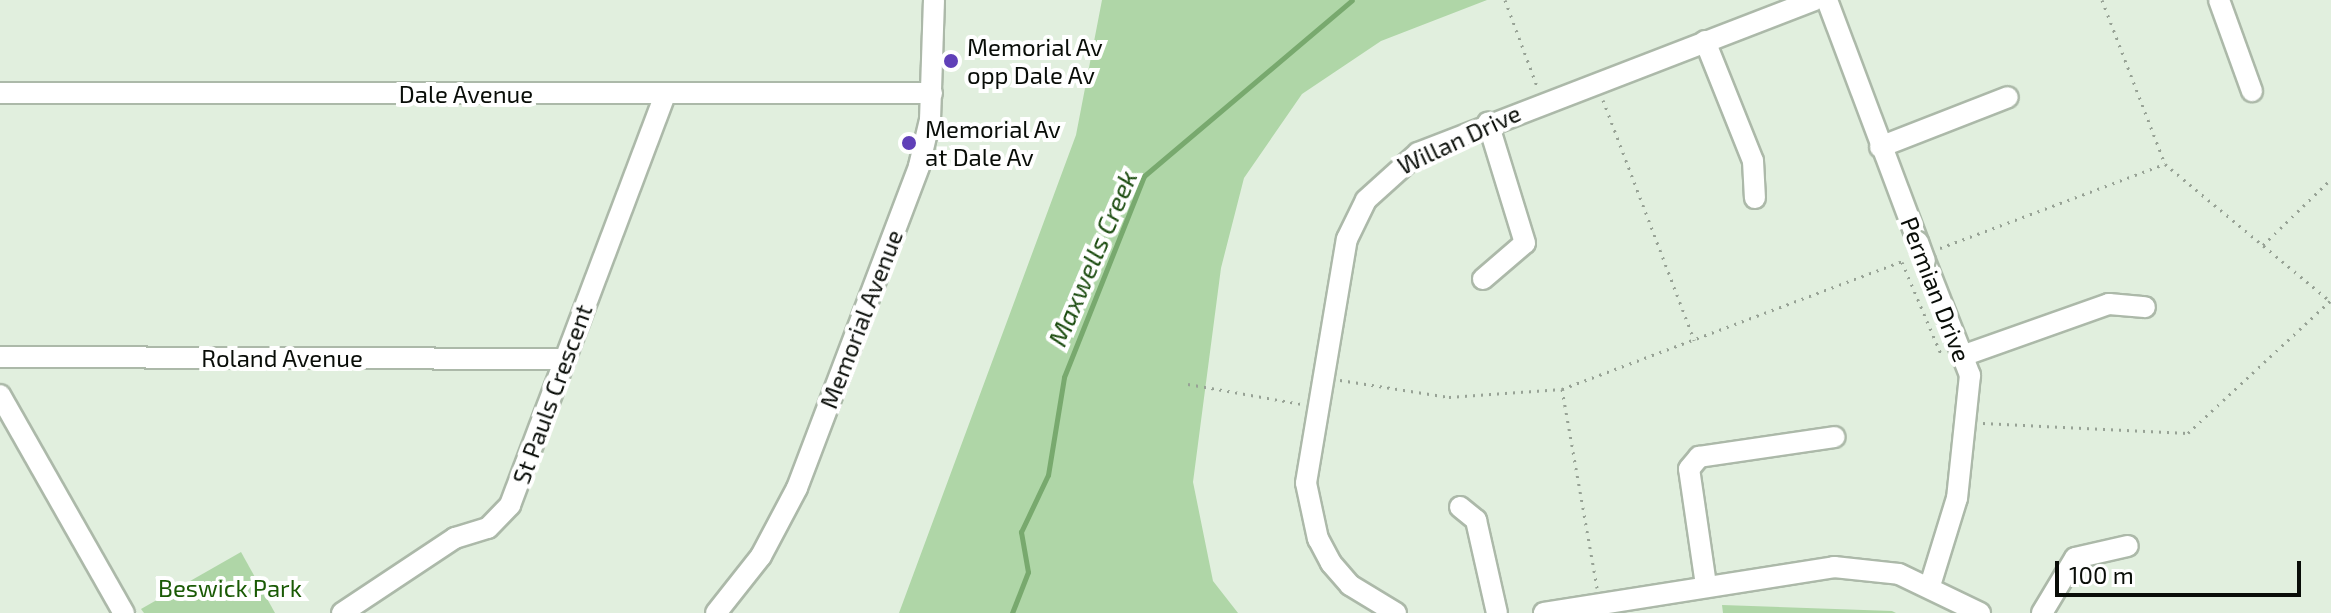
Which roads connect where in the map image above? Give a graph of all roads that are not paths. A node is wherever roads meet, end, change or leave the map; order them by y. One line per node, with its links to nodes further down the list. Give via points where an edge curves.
1 (934, 0): 8 (street, Memorial Avenue)
2 (1814, 0): 5 (street, Willan Drive)
3 (1827, 0): 12 (street, Permian Drive)
4 (2219, 0): 6 (street)
5 (1705, 41): 11 (street, Willan Drive); 13 (street, via 1753,161)
6 (2252, 91)
7 (0, 93): 9 (street, Dale Avenue)
8 (932, 93): 9 (street, Dale Avenue); 27 (street, Memorial Avenue, via 919,166 797,488 761,556)
9 (665, 94): 17 (street, St Pauls Crescent)
10 (2008, 97): 12 (street)
11 (1488, 123): 14 (street, via 1525,243); 28 (street, Willan Drive, via 1393,168 1366,200 1347,239 1314,406 1306,483 1318,539 1350,585)
12 (1880, 147): 18 (street, Permian Drive, via 1922,253)
13 (1755, 198)
14 (1483, 279)
15 (2145, 307): 18 (street, via 2109,304)
16 (0, 357): 17 (street, Roland Avenue)
17 (564, 359): 26 (street, St Pauls Crescent, via 510,505 488,528 455,538)
18 (1954, 360): 24 (street, Permian Drive, via 1969,422 1957,498)
19 (0, 395): 25 (street)
20 (1835, 437): 23 (street, via 1699,457 1689,469)
21 (1460, 507): 29 (street, via 1476,520)
22 (2128, 546): 32 (street, via 2075,558)
23 (1706, 585): 24 (street, via 1834,567); 30 (street)
24 (1930, 586): 31 (street)
25 (124, 613)
26 (342, 613)
27 (716, 613)
28 (1396, 613)
29 (1497, 613)
30 (1544, 613)
31 (1980, 613)
32 (2042, 613)

